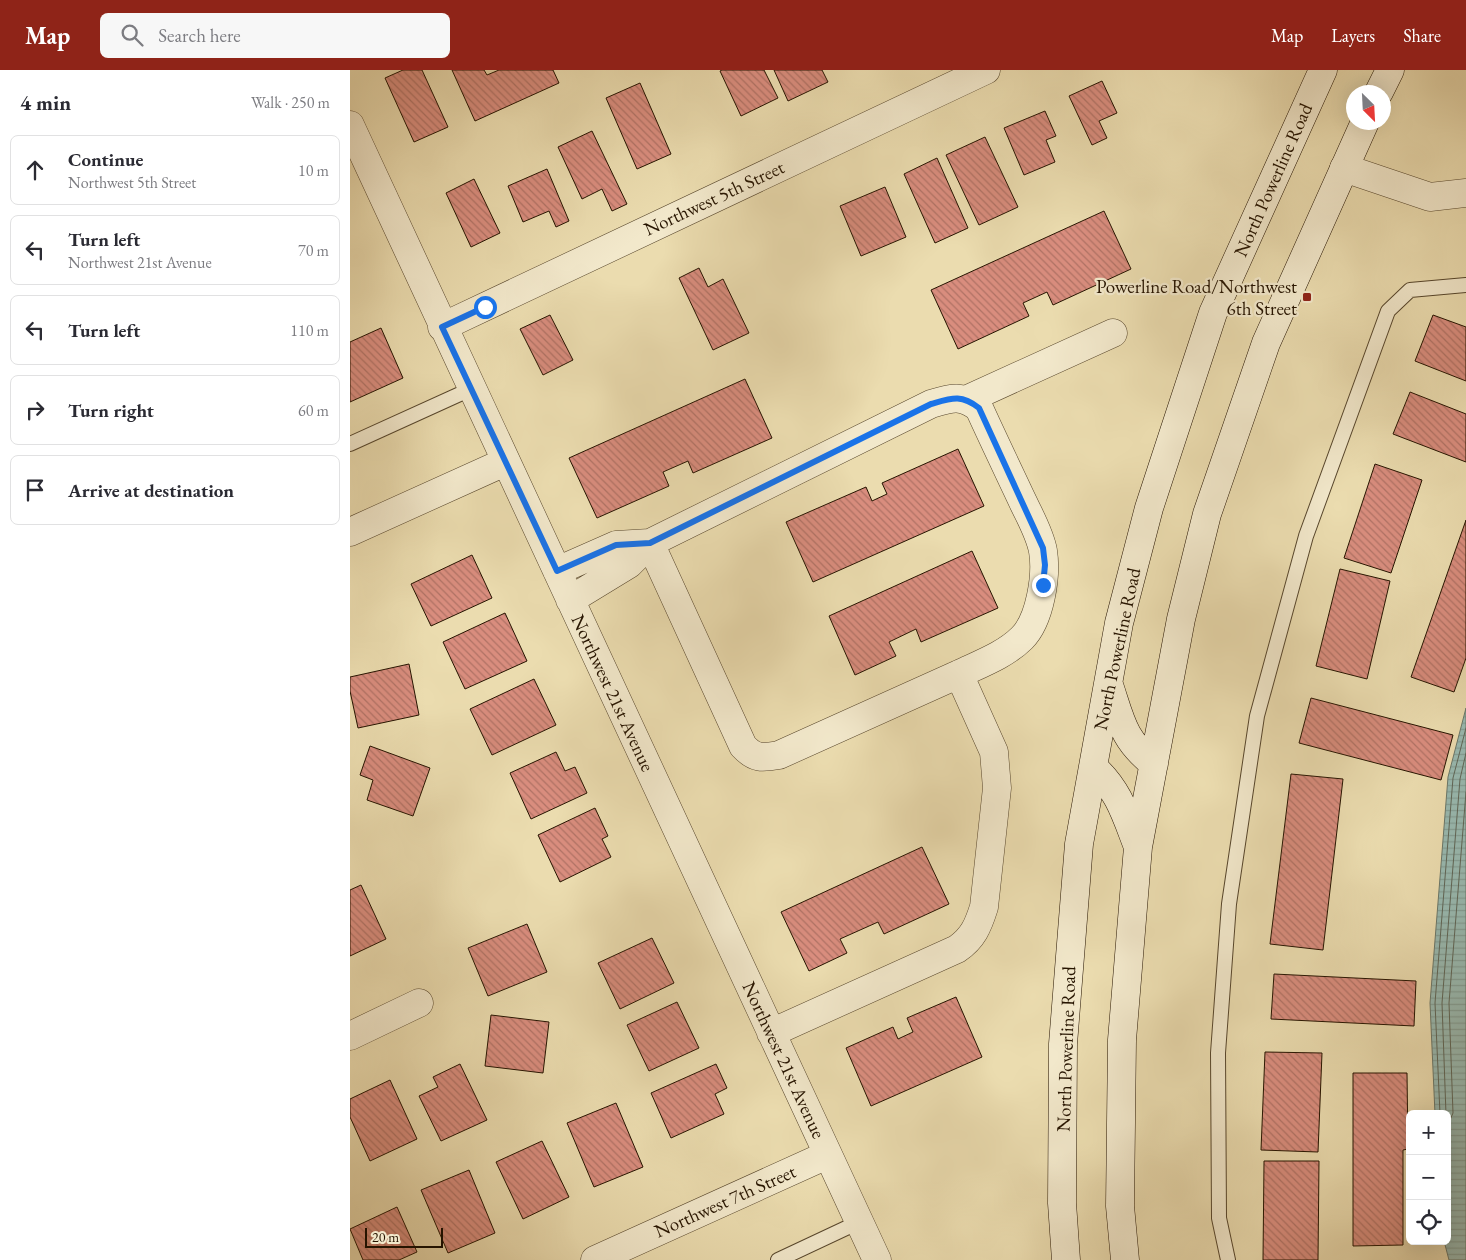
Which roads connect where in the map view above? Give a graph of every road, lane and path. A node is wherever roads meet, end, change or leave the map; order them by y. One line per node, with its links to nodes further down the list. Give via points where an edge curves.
1 (986, 70): 10 (street, Northwest 5th Street)
2 (1323, 70): 21 (street, North Powerline Road, via 1213,313 1150,508 1119,623)
3 (1390, 70): 4 (street)
4 (1382, 85)
5 (350, 126): 10 (street, Northwest 21st Avenue)
6 (1361, 130): 7 (street)
7 (1344, 168): 8 (street, via 1430,197); 22 (street, via 1266,343 1208,514 1181,619)
8 (1466, 193)
9 (1466, 285): 35 (lane, via 1410,290 1388,311 1306,536 1257,716 1229,904 1218,1053 1219,1218)
10 (442, 327): 12 (street, Northwest 21st Avenue)
11 (1113, 333): 13 (street)
12 (471, 389): 14 (lane); 15 (street, Northwest 21st Avenue)
13 (968, 399): 17 (street, via 948,399 931,404); 20 (street, via 979,408 987,425 1043,548 1045,565 1038,605 1023,637 998,655)
14 (350, 444)
15 (505, 462): 16 (street); 18 (street, Northwest 21st Avenue)
16 (350, 532)
17 (650, 543): 18 (street, via 616,545); 19 (street, via 629,564); 20 (street, via 744,746 760,758 779,756)
18 (557, 571): 19 (street, Northwest 21st Avenue)
19 (570, 600): 26 (street, Northwest 21st Avenue)
20 (959, 674): 26 (street, via 994,752 997,769 984,908 976,931 957,949)
21 (1108, 684): 22 (street, via 1125,733 1136,750); 23 (street, North Powerline Road)
22 (1154, 764): 24 (street)
23 (1093, 767): 24 (street, via 1116,791); 33 (street, North Powerline Road, via 1079,844 1063,1044 1062,1203)
24 (1138, 847): 34 (street, via 1122,1040 1120,1206)
25 (419, 1002): 27 (street)
26 (771, 1033): 28 (street, Northwest 21st Avenue)
27 (350, 1036)
28 (828, 1155): 29 (street, Northwest 21st Avenue); 30 (street, Northwest 7th Street)
29 (859, 1222): 31 (lane); 32 (street, Northwest 21st Avenue)
30 (595, 1260)
31 (778, 1260)
32 (877, 1260)
33 (1066, 1260)
34 (1125, 1260)
35 (1227, 1260)

